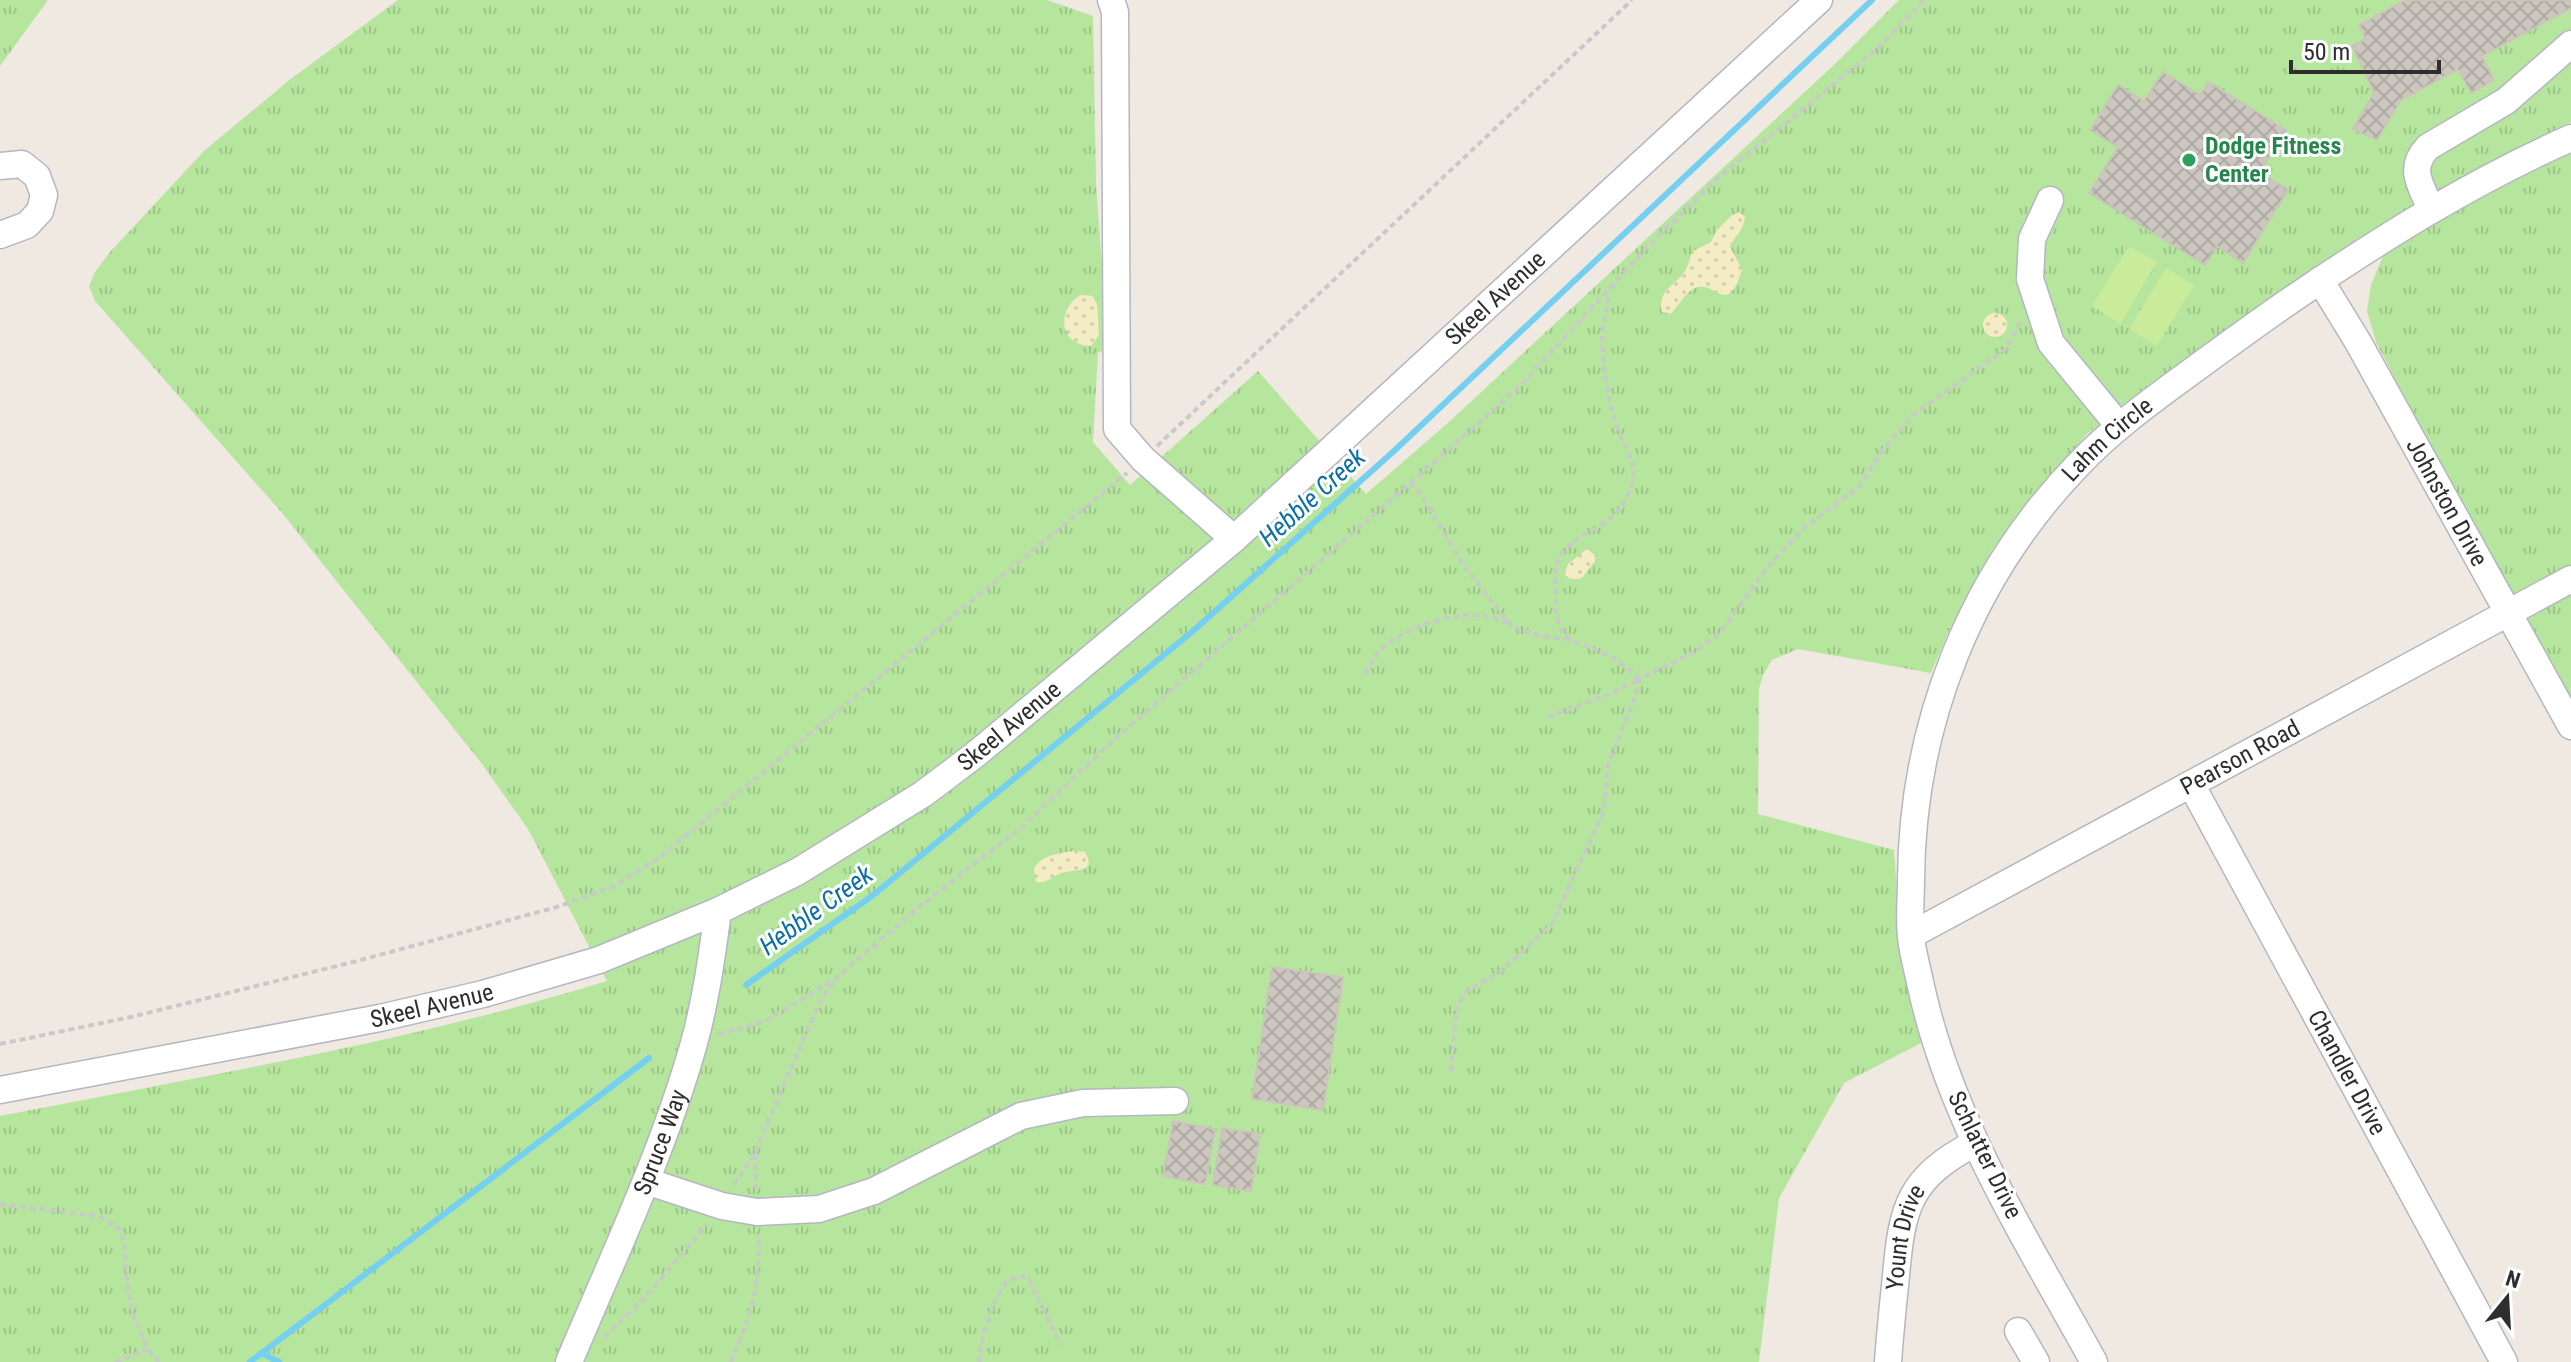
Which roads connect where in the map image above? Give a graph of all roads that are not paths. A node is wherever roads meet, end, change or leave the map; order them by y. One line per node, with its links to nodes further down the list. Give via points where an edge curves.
1 (1111, 0): 11 (street, via 1117,429 1143,459)
2 (1819, 0): 11 (street, Skeel Avenue)
3 (2571, 44): 7 (street, via 2506,101 2420,156 2418,180)
4 (2571, 138): 7 (street, Lahm Circle)
5 (0, 166): 8 (street, via 22,164 37,176 44,195 40,211 27,225)
6 (2050, 200): 10 (street, via 2032,239 2030,279 2051,343)
7 (2431, 209): 9 (street, Lahm Circle)
8 (0, 235)
9 (2320, 280): 10 (street, Lahm Circle); 13 (street, Johnston Drive)
10 (2119, 426): 17 (street, Lahm Circle, via 2029,522 1982,594 1946,675 1922,758 1911,848)
11 (1234, 539): 16 (street, Skeel Avenue, via 923,794 797,872)
12 (2571, 579): 13 (street, Pearson Road)
13 (2509, 612): 14 (street, Johnston Drive); 15 (street, Pearson Road)
14 (2571, 726)
15 (2191, 784): 17 (street, Pearson Road); 27 (street, Chandler Drive)
16 (718, 911): 18 (street, Skeel Avenue, via 599,960 483,994); 21 (street, Spruce Way, via 694,1042)
17 (1911, 935): 20 (street, Schlatter Drive, via 1937,1048)
18 (0, 1090)
19 (1175, 1101): 21 (street, via 1083,1103 1021,1116 874,1191 819,1209 757,1212)
20 (1975, 1143): 24 (street, Yount Drive, via 1940,1163 1909,1203 1900,1232); 26 (street, Schlatter Drive)
21 (646, 1181): 23 (street, Spruce Way)
22 (2018, 1331): 25 (street)
23 (569, 1362)
24 (1888, 1362)
25 (2036, 1362)
26 (2094, 1362)
27 (2504, 1362)

